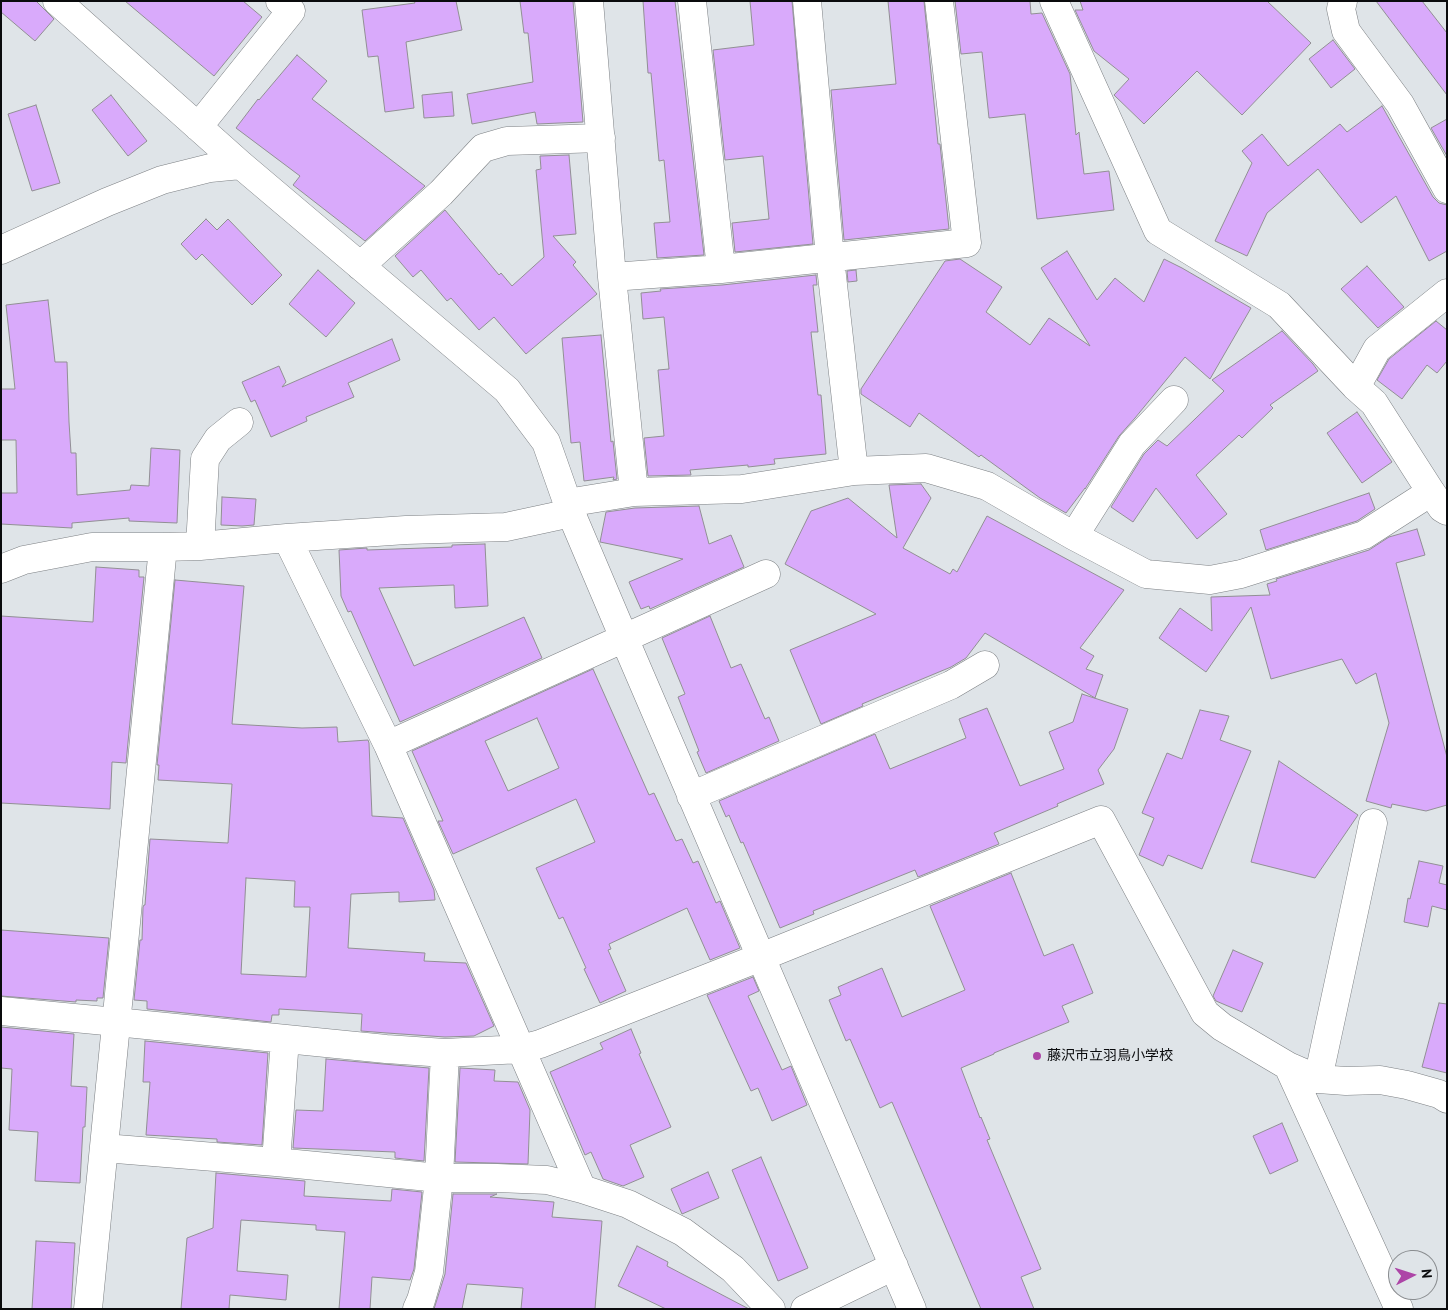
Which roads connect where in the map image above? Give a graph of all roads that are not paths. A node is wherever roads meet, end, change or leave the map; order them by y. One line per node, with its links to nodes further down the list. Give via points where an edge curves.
1 (57, 1): 9 (street)
2 (280, 1): 9 (street, via 291,11)
3 (589, 1): 10 (street)
4 (692, 1): 16 (street)
5 (807, 1): 14 (street)
6 (938, 1): 14 (street, via 967,243)
7 (1054, 1): 19 (street, via 1158,231 1279,305)
8 (1343, 1): 12 (street, via 1341,9 1346,31 1400,104)
9 (198, 127): 11 (street)
10 (601, 138): 15 (street, via 506,141 483,148 441,193); 17 (street)
11 (242, 165): 13 (street, via 210,168 162,180); 15 (street)
12 (1447, 189)
13 (1, 250)
14 (830, 258): 16 (street); 22 (street)
15 (360, 266): 25 (street, via 507,390 546,442)
16 (722, 269): 17 (street)
17 (612, 277): 23 (street)
18 (1447, 293): 19 (street, via 1377,349)
19 (1356, 387): 24 (street, via 1374,403)
20 (1174, 400): 26 (street, via 1132,444)
21 (239, 422): 28 (street, via 218,439 205,459)
22 (854, 471): 23 (street, via 742,489); 26 (street, via 926,468 987,486)
23 (634, 492): 25 (street, via 579,501)
24 (1439, 502): 26 (street, via 1364,535 1242,574 1210,580 1146,574)
25 (571, 513): 27 (street, via 506,527); 32 (street)
26 (1074, 536)
27 (287, 538): 28 (street); 34 (street)
28 (200, 546): 29 (street)
29 (163, 548): 30 (street, via 92,547 24,560); 39 (street)
30 (1, 569)
31 (766, 574): 32 (street)
32 (624, 638): 34 (street); 35 (street)
33 (985, 665): 35 (street, via 951,685)
34 (388, 745): 41 (street)
35 (691, 796): 37 (street)
36 (1374, 823): 44 (street)
37 (761, 957): 41 (street); 43 (street, via 1101,820 1205,1013 1222,1027); 50 (street)
38 (1, 1012): 39 (street)
39 (116, 1022): 40 (street); 46 (street)
40 (285, 1039): 42 (street); 47 (street)
41 (521, 1049): 42 (street); 49 (street)
42 (445, 1053): 48 (street)
43 (1288, 1066): 44 (street); 56 (street)
44 (1318, 1079): 45 (street, via 1380,1080 1439,1094)
45 (1447, 1099)
46 (104, 1148): 47 (street); 51 (street)
47 (276, 1162): 48 (street)
48 (439, 1178): 49 (street, via 547,1180); 52 (street, via 429,1272)
49 (582, 1189): 53 (street, via 628,1204 683,1232 733,1269)
50 (894, 1266): 54 (street); 55 (street)
51 (88, 1309)
52 (417, 1309)
53 (771, 1309)
54 (805, 1309)
55 (912, 1309)
56 (1399, 1309)

